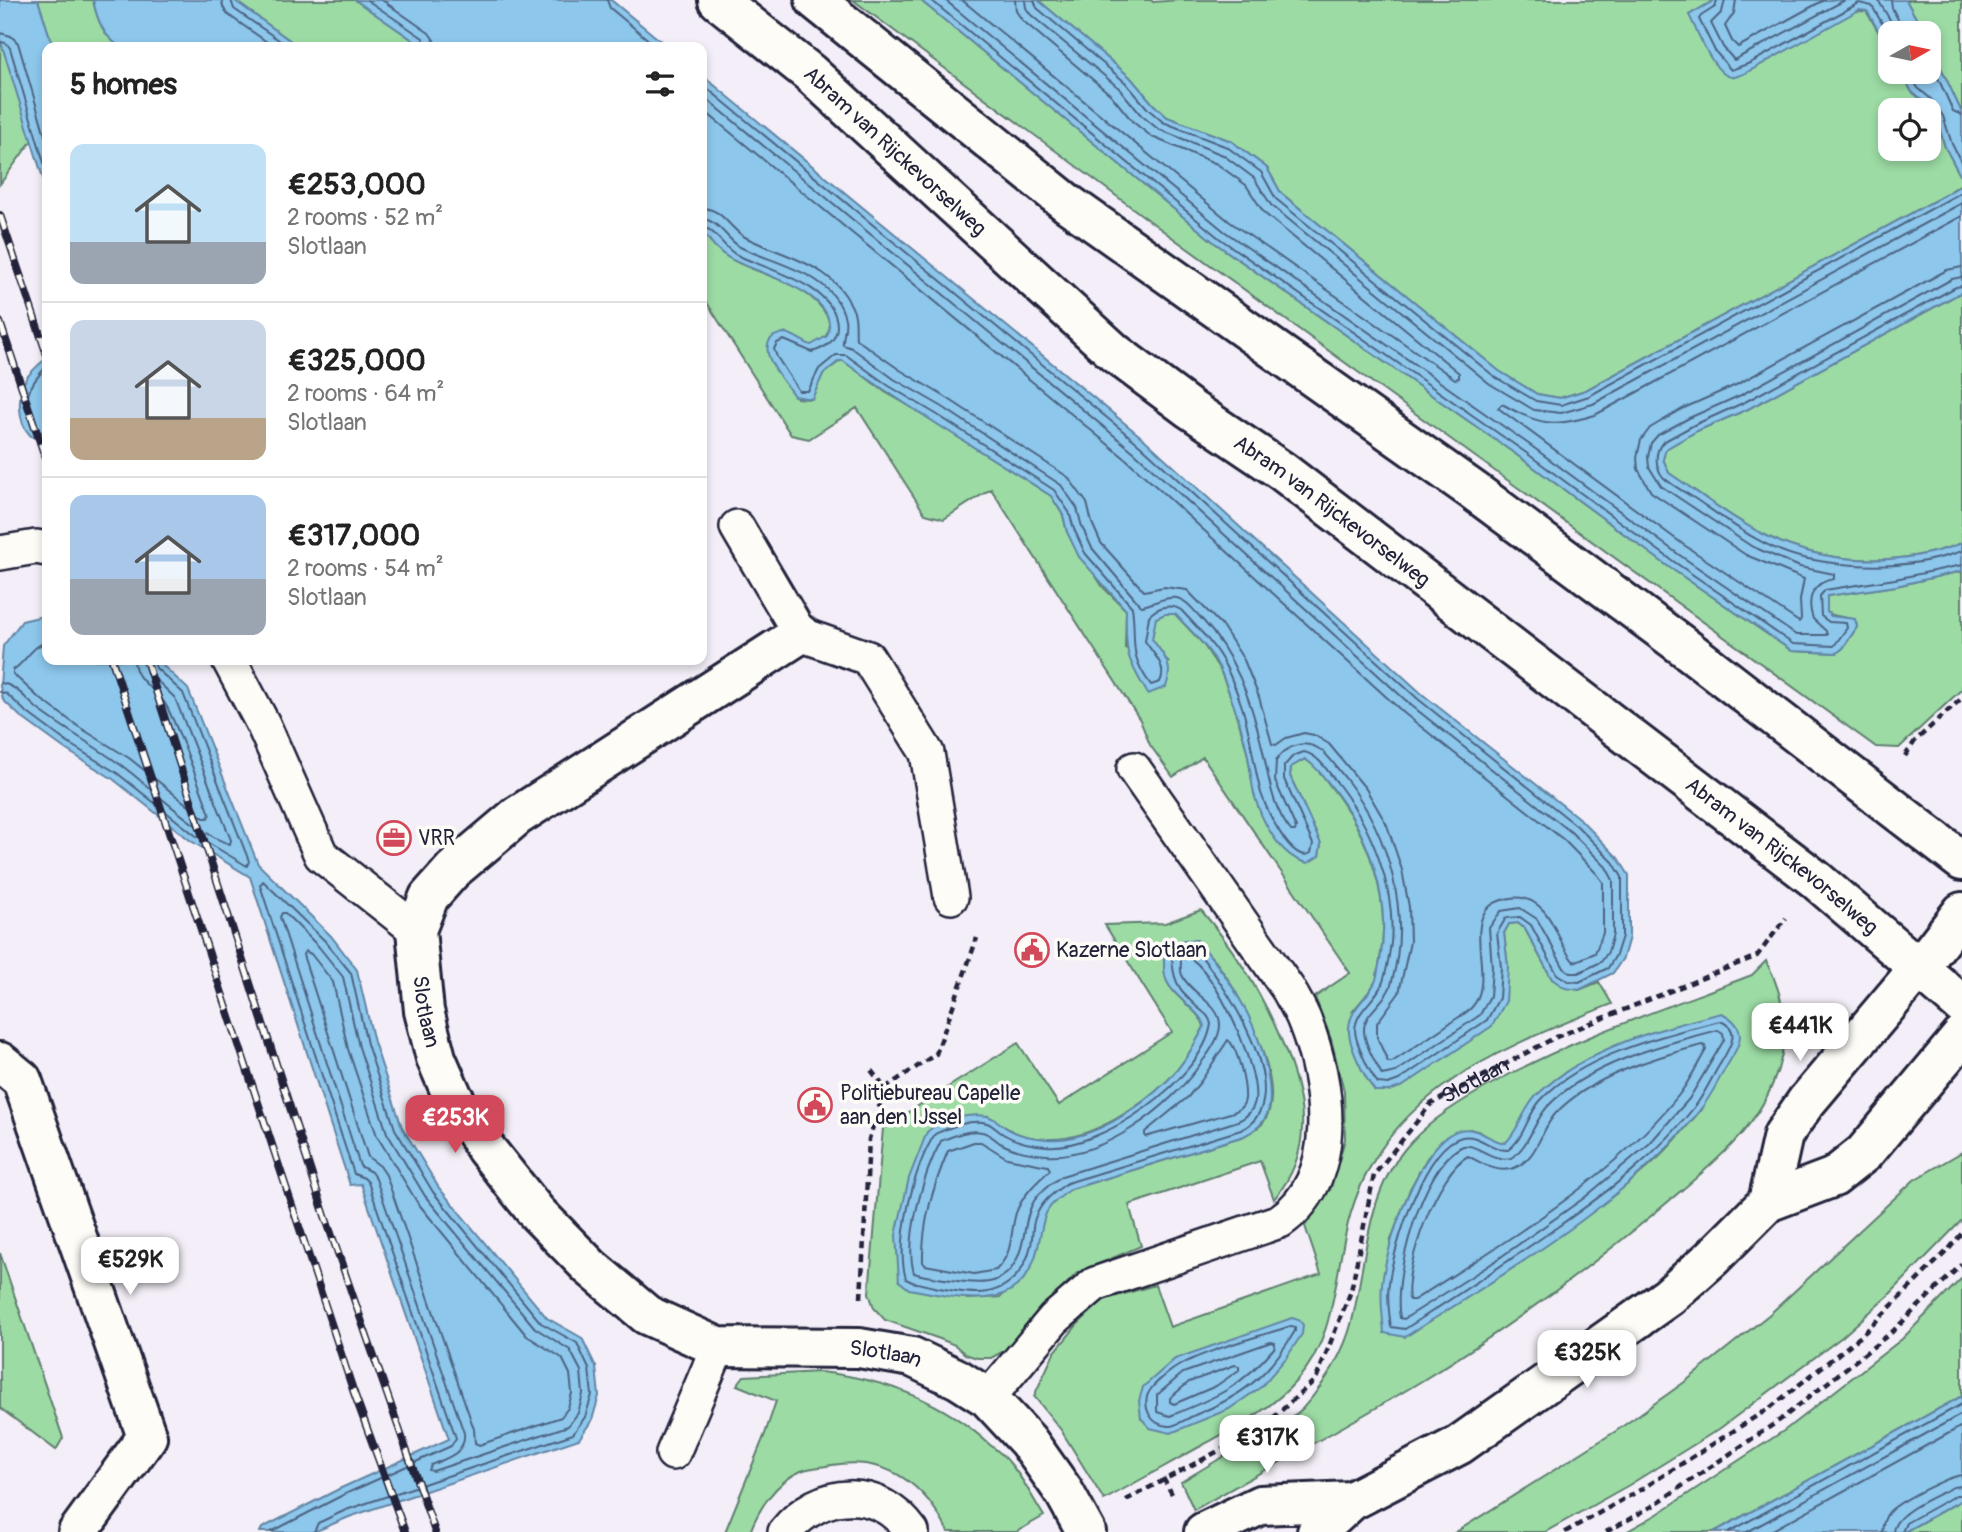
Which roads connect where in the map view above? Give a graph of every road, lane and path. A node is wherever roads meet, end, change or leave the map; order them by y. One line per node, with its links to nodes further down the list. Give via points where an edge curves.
1 (718, 0): 10 (street, Abram van Rijckevorselweg, via 810,74 1115,353 1282,471)
2 (815, 0): 9 (street, via 1067,203 1474,491)
3 (737, 527): 6 (lane)
4 (42, 548): 5 (lane)
5 (0, 553)
6 (800, 634): 11 (lane, via 868,657 927,753); 13 (street, Slotlaan, via 517,816 453,870 429,897)
7 (232, 665): 13 (lane, via 321,855)
8 (1134, 769): 26 (lane, via 1288,989 1305,1022 1322,1089 1325,1121 1320,1164 1300,1202 1280,1220 1095,1284 1054,1319)
9 (1962, 860)
10 (1815, 879): 15 (street, Abram van Rijckevorselweg); 29 (path, Slotlaan, via 1756,956 1554,1038 1431,1104 1374,1175 1351,1291 1316,1379 1262,1428 1163,1478)
11 (951, 897)
12 (1962, 912): 15 (street)
13 (416, 930): 24 (street, Slotlaan, via 424,1011 436,1058 453,1097 486,1149 537,1213 590,1267 647,1315)
14 (979, 930): 20 (path, via 936,1054)
15 (1919, 968): 16 (street, Abram van Rijckevorselweg); 21 (street, via 1783,1135)
16 (1962, 1005)
17 (1962, 1036): 21 (street, via 1864,1153 1834,1177)
18 (0, 1062): 30 (street, via 22,1080 147,1437)
19 (870, 1069): 20 (path)
20 (885, 1088): 25 (path, via 869,1139)
21 (1768, 1202): 28 (street, via 1668,1297 1458,1445)
22 (1962, 1233): 35 (path, via 1861,1336 1770,1407)
23 (1962, 1264): 36 (path, via 1892,1332 1780,1420)
24 (718, 1347): 25 (street, Slotlaan); 27 (lane)
25 (859, 1348): 26 (street, Slotlaan, via 912,1357)
26 (988, 1398): 29 (street, Slotlaan, via 1028,1441)
27 (673, 1453)
28 (1351, 1502): 33 (street, via 1260,1505); 34 (street)
29 (1084, 1529)
30 (78, 1532)
31 (785, 1532): 32 (lane, via 806,1510 834,1499 863,1498 885,1505)
32 (912, 1532)
33 (1203, 1532)
34 (1317, 1532)
35 (1565, 1532)
36 (1606, 1532)

